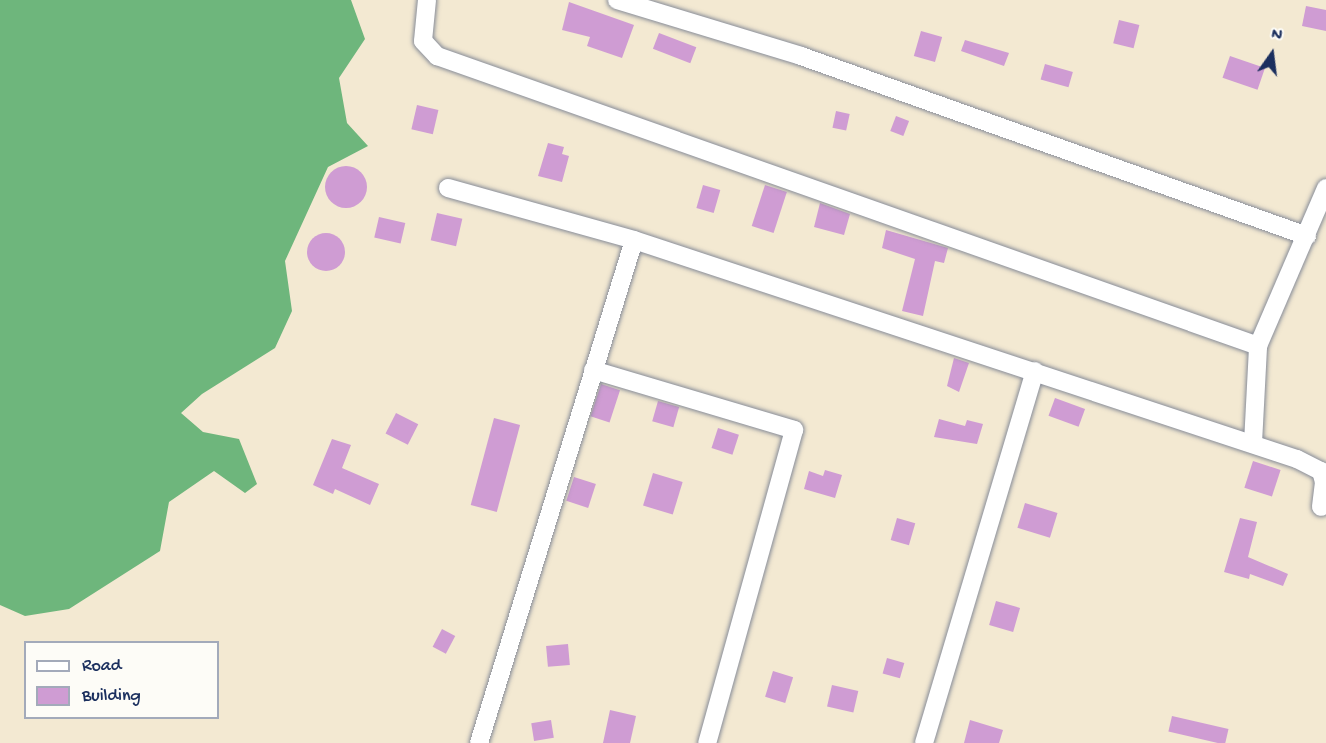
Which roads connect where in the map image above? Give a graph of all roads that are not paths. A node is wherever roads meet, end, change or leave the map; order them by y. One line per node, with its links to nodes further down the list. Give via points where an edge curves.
1 (427, 0): 7 (street, via 423,41 437,56)
2 (618, 0): 5 (street, via 801,56)
3 (448, 188): 6 (street)
4 (1326, 188): 5 (street)
5 (1307, 236): 7 (street)
6 (634, 240): 8 (street); 9 (street)
7 (1258, 346): 10 (street)
8 (593, 370): 12 (street); 13 (street, via 794,430)
9 (1035, 371): 10 (street); 14 (street)
10 (1253, 443): 11 (street, via 1321,471)
11 (1321, 507)
12 (479, 743)
13 (707, 743)
14 (924, 743)

